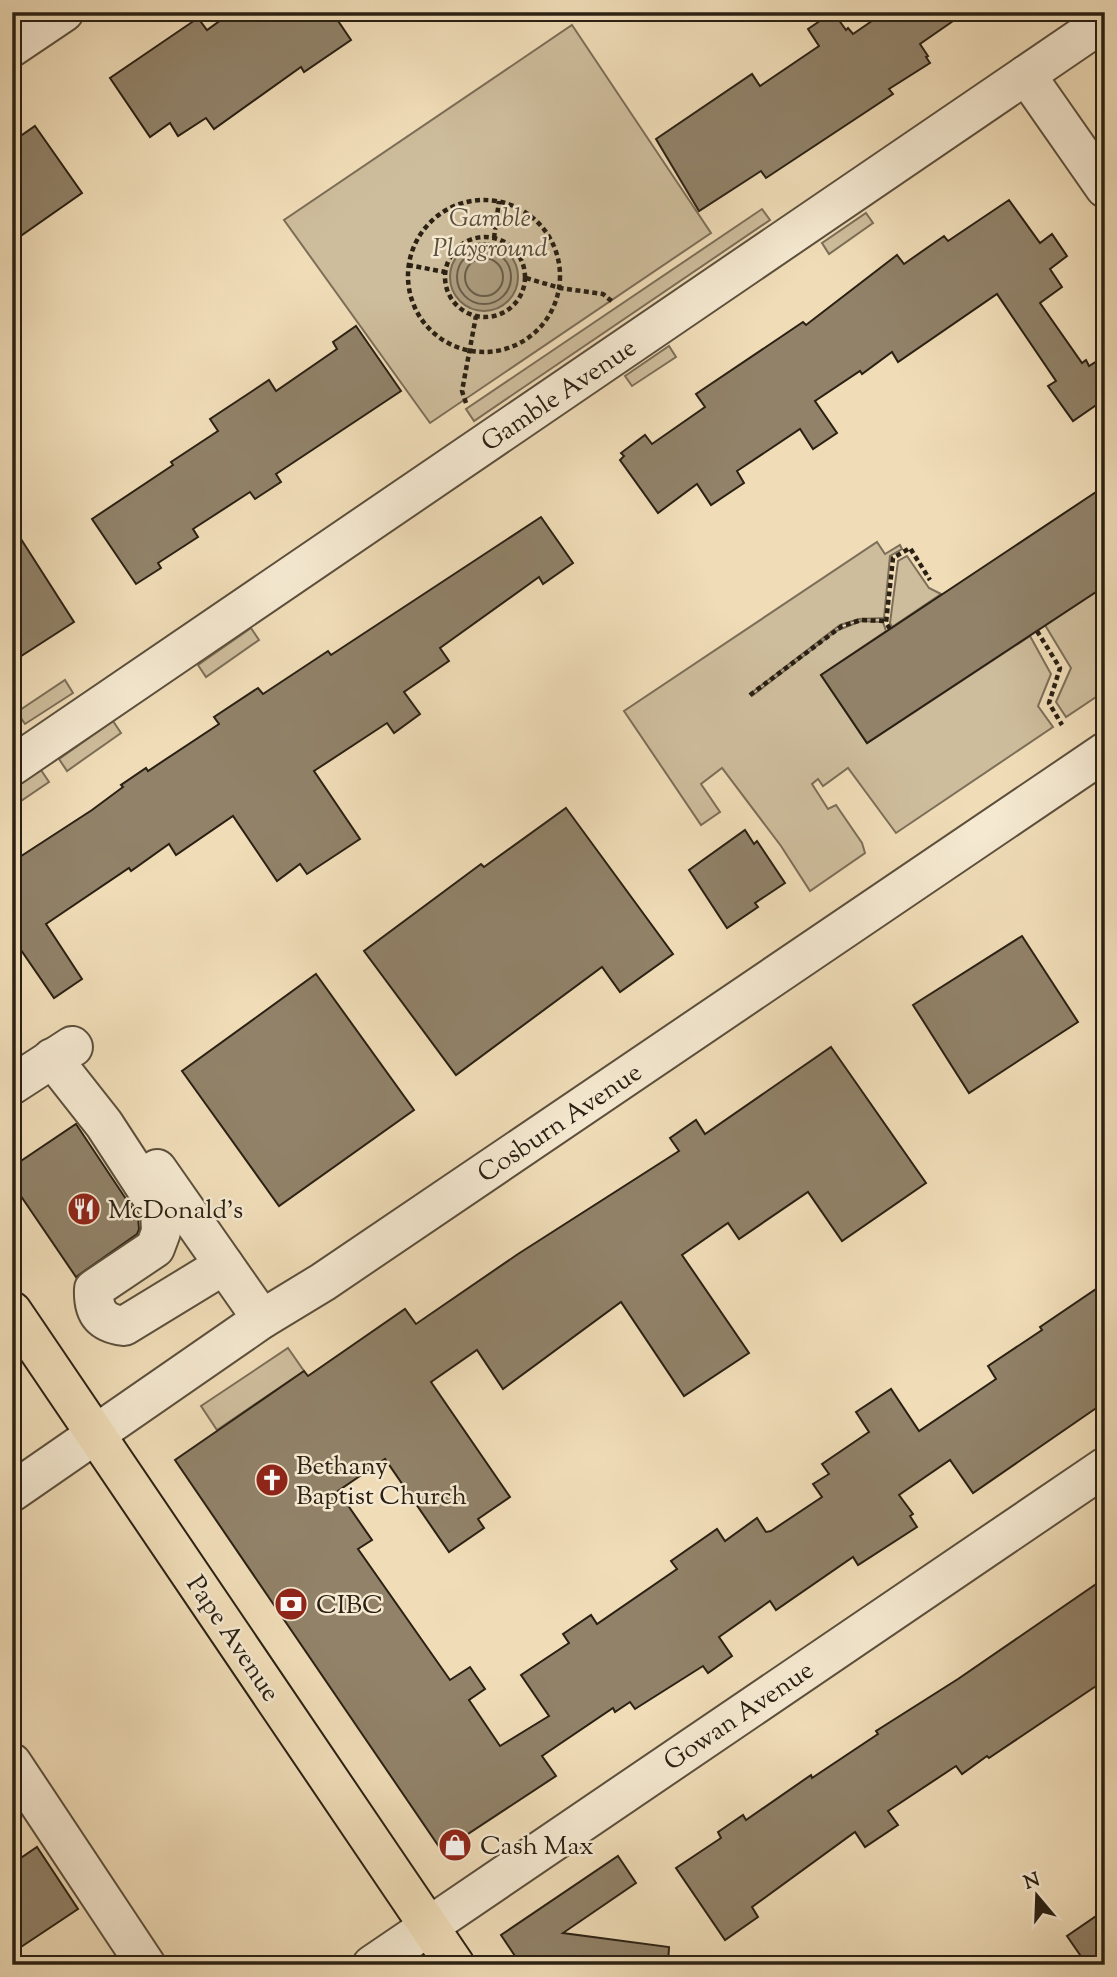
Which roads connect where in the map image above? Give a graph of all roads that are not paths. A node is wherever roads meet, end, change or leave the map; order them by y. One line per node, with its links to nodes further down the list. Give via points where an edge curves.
1 (64, 12): 3 (street)
2 (1105, 22): 4 (street, Gamble Avenue)
3 (12, 47)
4 (1026, 75): 5 (street); 7 (street, Gamble Avenue)
5 (1105, 188)
6 (1105, 752): 12 (street, Cosburn Avenue)
7 (12, 766)
8 (52, 1058): 9 (street); 10 (street, via 72,1046); 10 (street, via 104,1124 160,1210 161,1232 155,1248 94,1289 100,1316 111,1325 124,1326)
9 (12, 1085)
10 (224, 1265): 12 (street)
11 (12, 1311): 13 (main road, Pape Avenue)
12 (262, 1319): 13 (street, Cosburn Avenue)
13 (95, 1434): 15 (street, Cosburn Avenue); 17 (main road, Pape Avenue)
14 (1105, 1467): 17 (street, Gowan Avenue)
15 (12, 1492)
16 (12, 1763): 18 (street)
17 (428, 1925): 19 (street, Gowan Avenue); 20 (main road, Pape Avenue)
18 (146, 1965)
19 (372, 1965)
20 (455, 1965)

